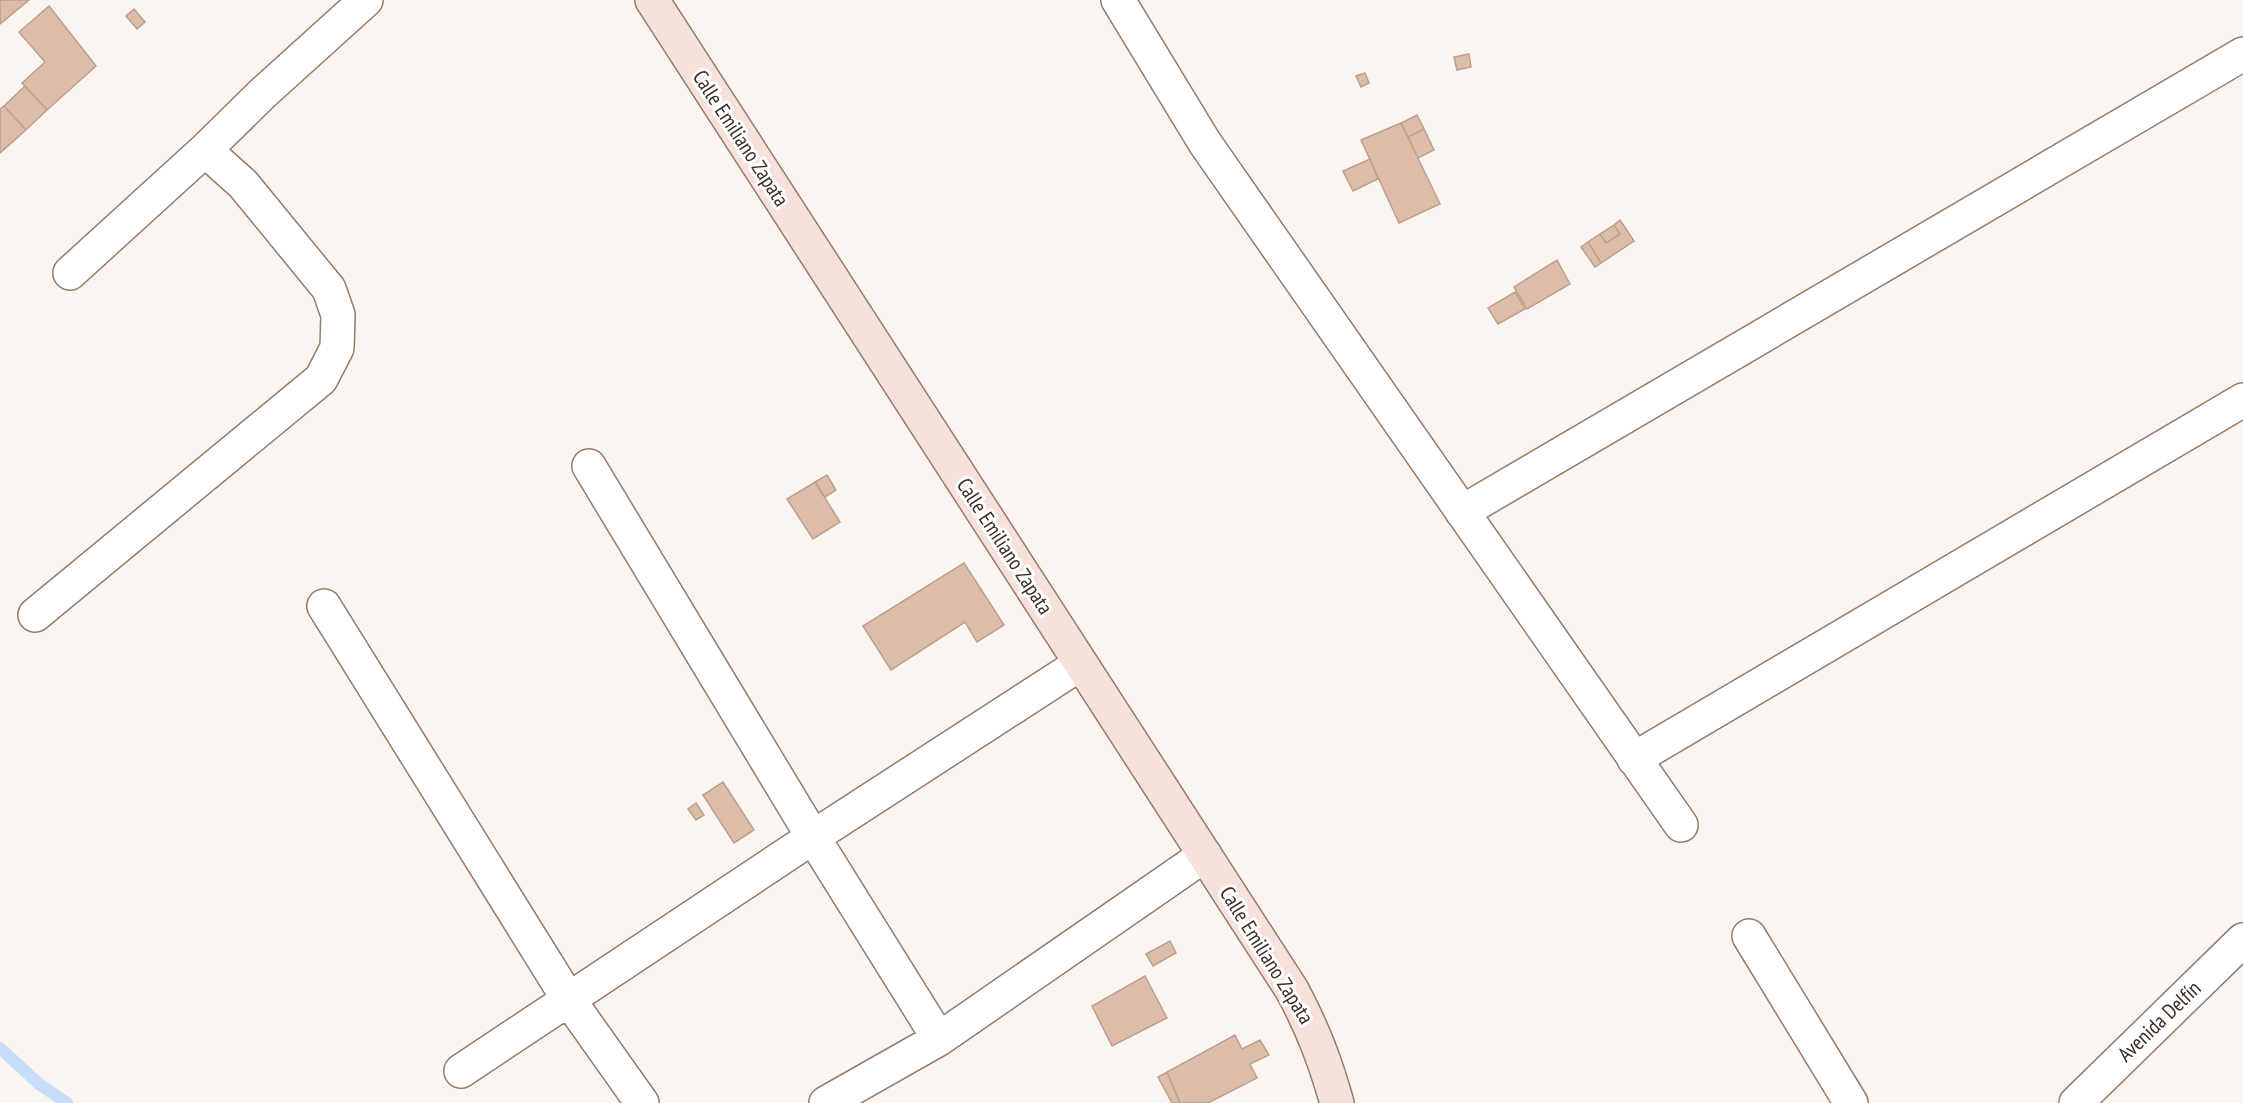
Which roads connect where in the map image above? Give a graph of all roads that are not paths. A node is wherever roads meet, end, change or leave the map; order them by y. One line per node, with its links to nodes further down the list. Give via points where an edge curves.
1 (366, 0): 5 (street)
2 (652, 0): 12 (main road, Calle Emiliano Zapata)
3 (1118, 0): 9 (street, via 1205,143)
4 (2243, 54): 9 (street)
5 (205, 150): 6 (street); 11 (street, via 243,184 329,289 338,315 337,348 321,379)
6 (70, 273)
7 (2243, 400): 13 (street)
8 (589, 466): 15 (street)
9 (1462, 512): 13 (street)
10 (324, 606): 19 (street)
11 (35, 615)
12 (1080, 664): 15 (street); 16 (main road, Calle Emiliano Zapata)
13 (1635, 759): 14 (street)
14 (1681, 825)
15 (813, 837): 19 (street); 20 (street)
16 (1205, 855): 20 (street); 24 (main road, Calle Emiliano Zapata, via 1311,1024)
17 (1749, 936): 25 (street)
18 (2243, 940): 26 (street, Avenida Delfín)
19 (569, 1000): 21 (street); 22 (street)
20 (939, 1039): 23 (street)
21 (461, 1071)
22 (642, 1103)
23 (826, 1103)
24 (1337, 1103)
25 (1851, 1103)
26 (2076, 1103)

